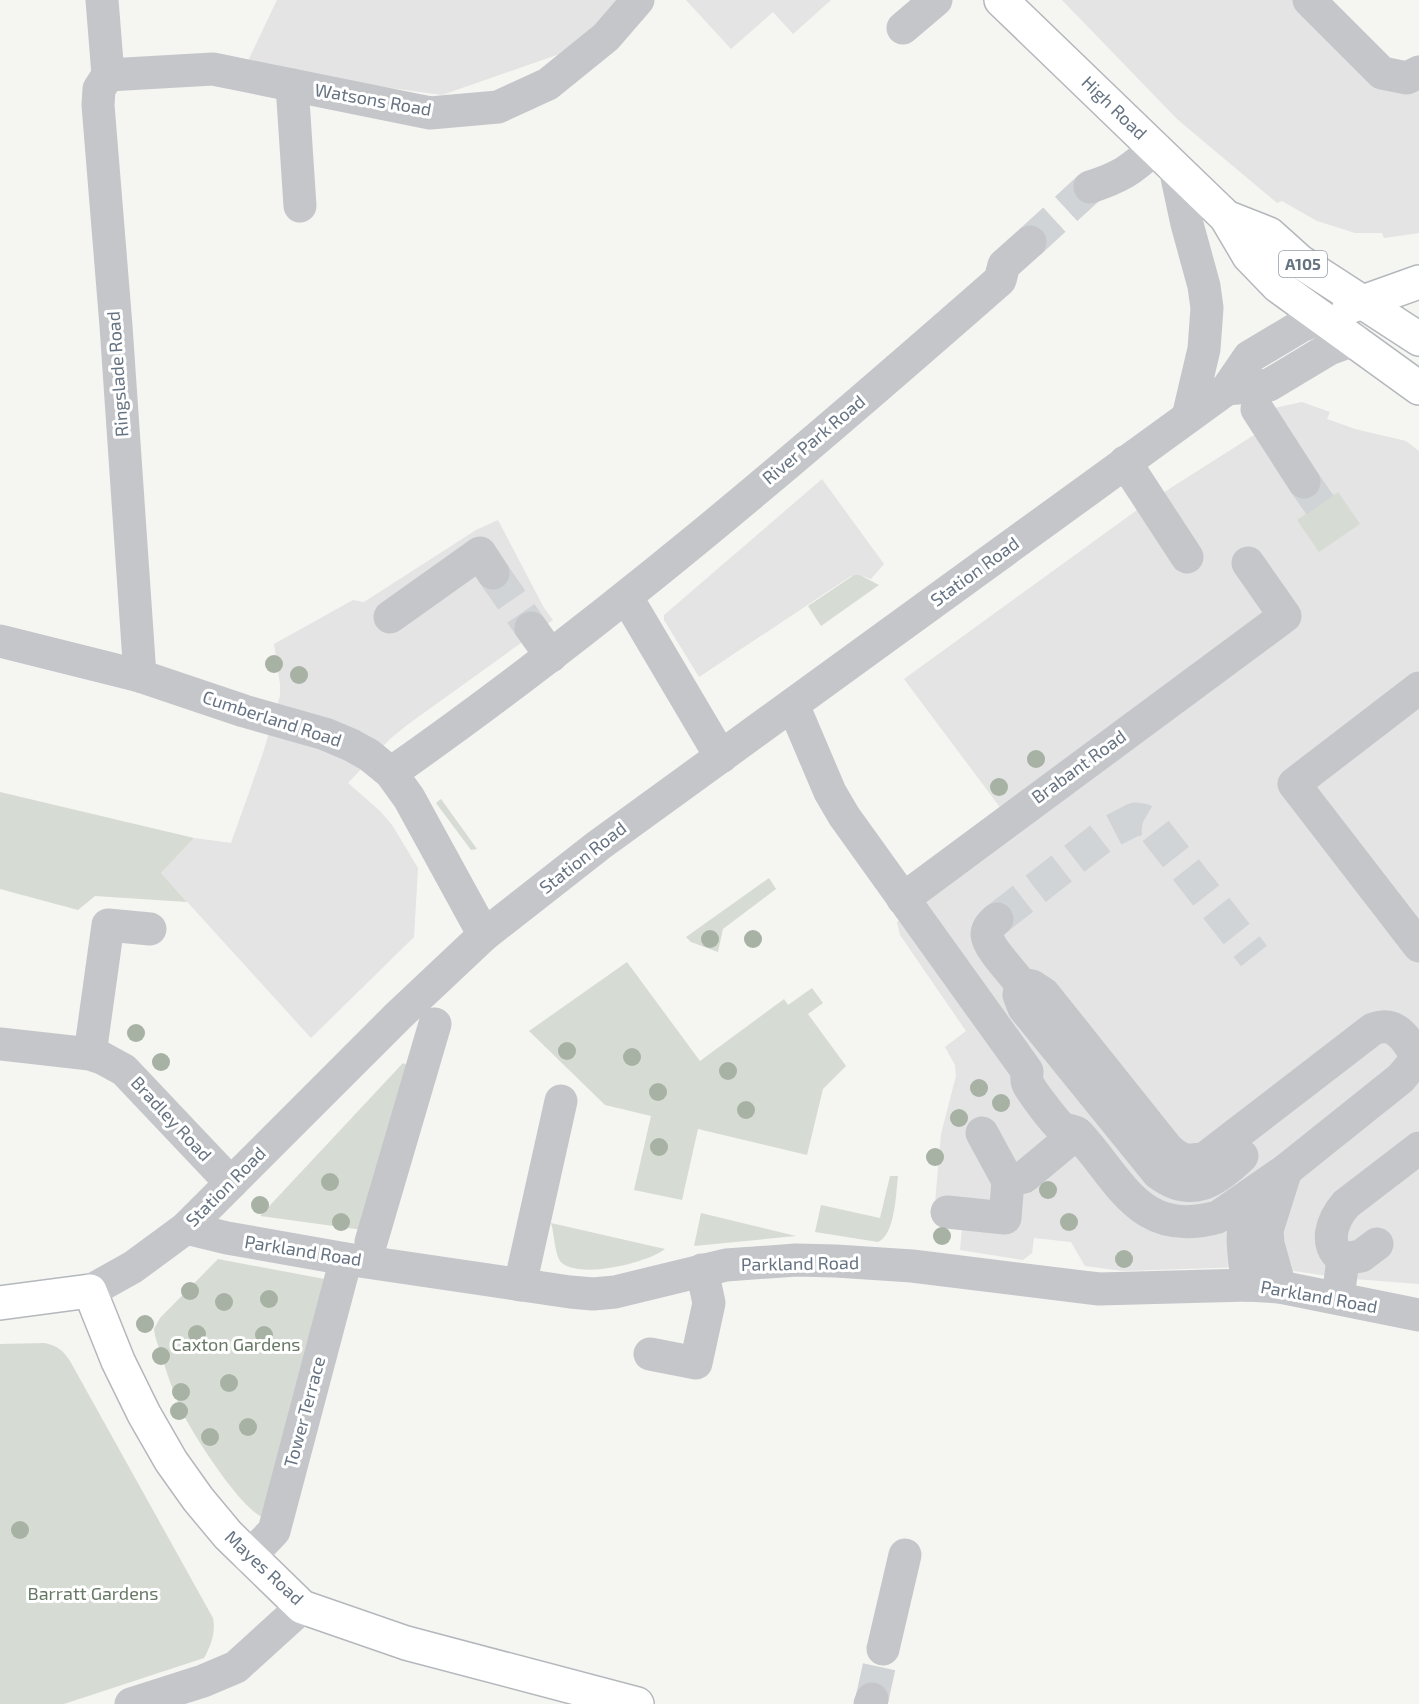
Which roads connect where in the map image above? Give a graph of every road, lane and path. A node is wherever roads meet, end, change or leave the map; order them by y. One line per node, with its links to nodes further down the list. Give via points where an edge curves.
1 (102, 0): 8 (street)
2 (638, 0): 9 (street, Watsons Road, via 606,37 548,84 498,107 430,113)
3 (936, 0): 6 (street)
4 (1001, 0): 10 (main road, High Road / A105)
5 (1309, 0): 7 (street, via 1382,73 1407,78)
6 (903, 28)
7 (1419, 72)
8 (108, 75): 9 (street, Watsons Road, via 213,69); 34 (street, Ringslade Road, via 99,89 98,105)
9 (292, 85): 12 (street)
10 (1165, 158): 11 (street); 13 (main road, High Road / A105); 23 (street, via 1187,224 1207,308 1204,349)
11 (1090, 187)
12 (300, 206)
13 (1227, 217): 16 (main road, High Road / A105, via 1269,234 1299,261); 17 (main road, High Road / A105, via 1249,256 1278,286)
14 (1030, 242): 29 (street, River Park Road, via 1004,265 1000,280)
15 (1419, 282): 16 (main road)
16 (1362, 302): 17 (main road); 18 (main road, High Road / A105)
17 (1322, 317): 19 (main road, High Road / A105); 21 (street, Station Road, via 1249,357)
18 (1412, 327): 19 (main road)
19 (1354, 340): 20 (main road, High Road / A105); 21 (street, via 1329,349 1269,385)
20 (1419, 388)
21 (1227, 389): 23 (street, Station Road)
22 (1257, 409): 25 (street)
23 (1188, 417): 24 (street, Station Road)
24 (1125, 462): 26 (street); 36 (street, Station Road)
25 (1304, 482)
26 (1187, 557)
27 (1248, 563): 39 (street, Brabant Road, via 1285,616)
28 (493, 573): 30 (street, via 480,553)
29 (627, 598): 33 (street, River Park Road); 37 (street)
30 (390, 617)
31 (531, 628): 33 (street)
32 (0, 641): 34 (street, Cumberland Road)
33 (551, 656): 38 (street, River Park Road)
34 (140, 676): 38 (street, Cumberland Road, via 325,734 369,755)
35 (1419, 688): 43 (street, via 1294,784)
36 (793, 705): 37 (street, Station Road); 39 (street, via 830,792)
37 (721, 757): 42 (street, Station Road, via 598,845)
38 (391, 773): 42 (street, Cumberland Road, via 423,821)
39 (903, 899): 49 (street, via 1027,1071 1041,1072 1076,1116)
40 (997, 919): 51 (street, via 987,934 1021,984 1019,995 1024,1008 1158,1173 1181,1186 1215,1179 1371,1050 1386,1042 1397,1048 1403,1061 1397,1081)
41 (150, 929): 46 (street, via 104,920)
42 (484, 935): 53 (street, Station Road)
43 (1419, 946)
44 (435, 1024): 58 (street, Tower Terrace)
45 (0, 1044): 46 (street, Bradley Road)
46 (90, 1054): 53 (street, Bradley Road, via 134,1077)
47 (561, 1101): 61 (street)
48 (982, 1133): 52 (street)
49 (1077, 1133): 52 (street, via 1024,1177); 54 (street, via 1113,1181 1156,1215 1180,1222 1205,1220)
50 (1419, 1148): 59 (street, via 1338,1213 1331,1234 1337,1254)
51 (1286, 1170): 54 (street); 63 (street, via 1267,1230)
52 (1008, 1181): 55 (street, via 1005,1218)
53 (231, 1183): 56 (street, Station Road)
54 (1251, 1195): 62 (street, via 1242,1226)
55 (947, 1212)
56 (186, 1228): 58 (street, Parkland Road, via 227,1238); 64 (street, Station Road, via 133,1268)
57 (1377, 1244): 59 (street, via 1361,1256)
58 (359, 1250): 61 (street, Parkland Road); 70 (street, Tower Terrace, via 274,1531)
59 (1343, 1258): 65 (street)
60 (702, 1270): 61 (street, Parkland Road, via 593,1294); 62 (street, Parkland Road, via 750,1262 836,1260 1099,1289); 68 (street, via 709,1303 696,1363)
61 (520, 1285)
62 (1248, 1285): 63 (street, Parkland Road)
63 (1280, 1287): 65 (street, Parkland Road)
64 (90, 1291): 66 (main road, Station Road); 70 (main road, Mayes Road, via 118,1361 171,1461 198,1499)
65 (1338, 1298): 67 (street, Parkland Road)
66 (0, 1303)
67 (1419, 1315)
68 (650, 1354)
69 (904, 1555): 72 (street)
70 (249, 1557): 71 (main road, Mayes Road)
71 (302, 1607): 73 (street, via 236,1667); 74 (main road, Mayes Road, via 406,1643)
72 (883, 1649)
73 (131, 1704)
74 (637, 1704)

